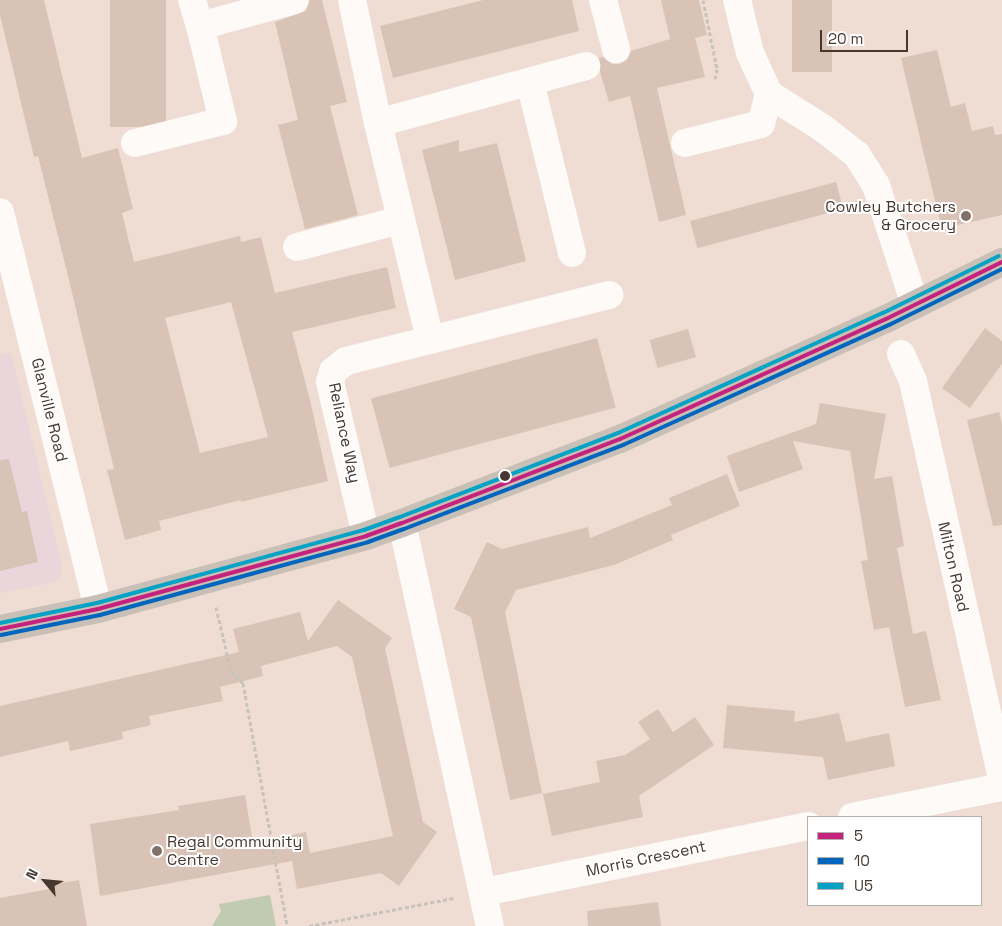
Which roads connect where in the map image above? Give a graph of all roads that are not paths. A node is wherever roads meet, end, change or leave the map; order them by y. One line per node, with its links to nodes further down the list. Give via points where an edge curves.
1 (192, 0): 6 (street)
2 (295, 0): 6 (street)
3 (352, 0): 11 (street)
4 (603, 0): 7 (street)
5 (737, 0): 10 (street, via 750,54)
6 (200, 26): 12 (street, via 222,121)
7 (616, 49)
8 (586, 66): 9 (street)
9 (530, 82): 11 (street); 17 (street)
10 (770, 94): 13 (street, via 761,124); 20 (street, via 857,155 876,185)
11 (378, 123): 15 (street)
12 (135, 142)
13 (685, 143)
14 (0, 212): 25 (street, Glanville Road)
15 (400, 220): 16 (street); 21 (street)
16 (298, 247)
17 (572, 253)
18 (1002, 262): 20 (main road)
19 (610, 295): 21 (street, Reliance Way)
20 (915, 304): 23 (main road, via 620,440)
21 (430, 340): 24 (street, Reliance Way, via 346,361 333,371 330,382)
22 (901, 354): 27 (street, Milton Road, via 913,381)
23 (402, 523): 24 (main road); 31 (street)
24 (366, 536): 25 (main road)
25 (98, 609): 26 (main road)
26 (0, 630)
27 (1002, 780)
28 (1002, 787): 29 (street)
29 (857, 816)
30 (807, 826): 31 (street, Morris Crescent)
31 (484, 892): 32 (street)
32 (490, 926)

